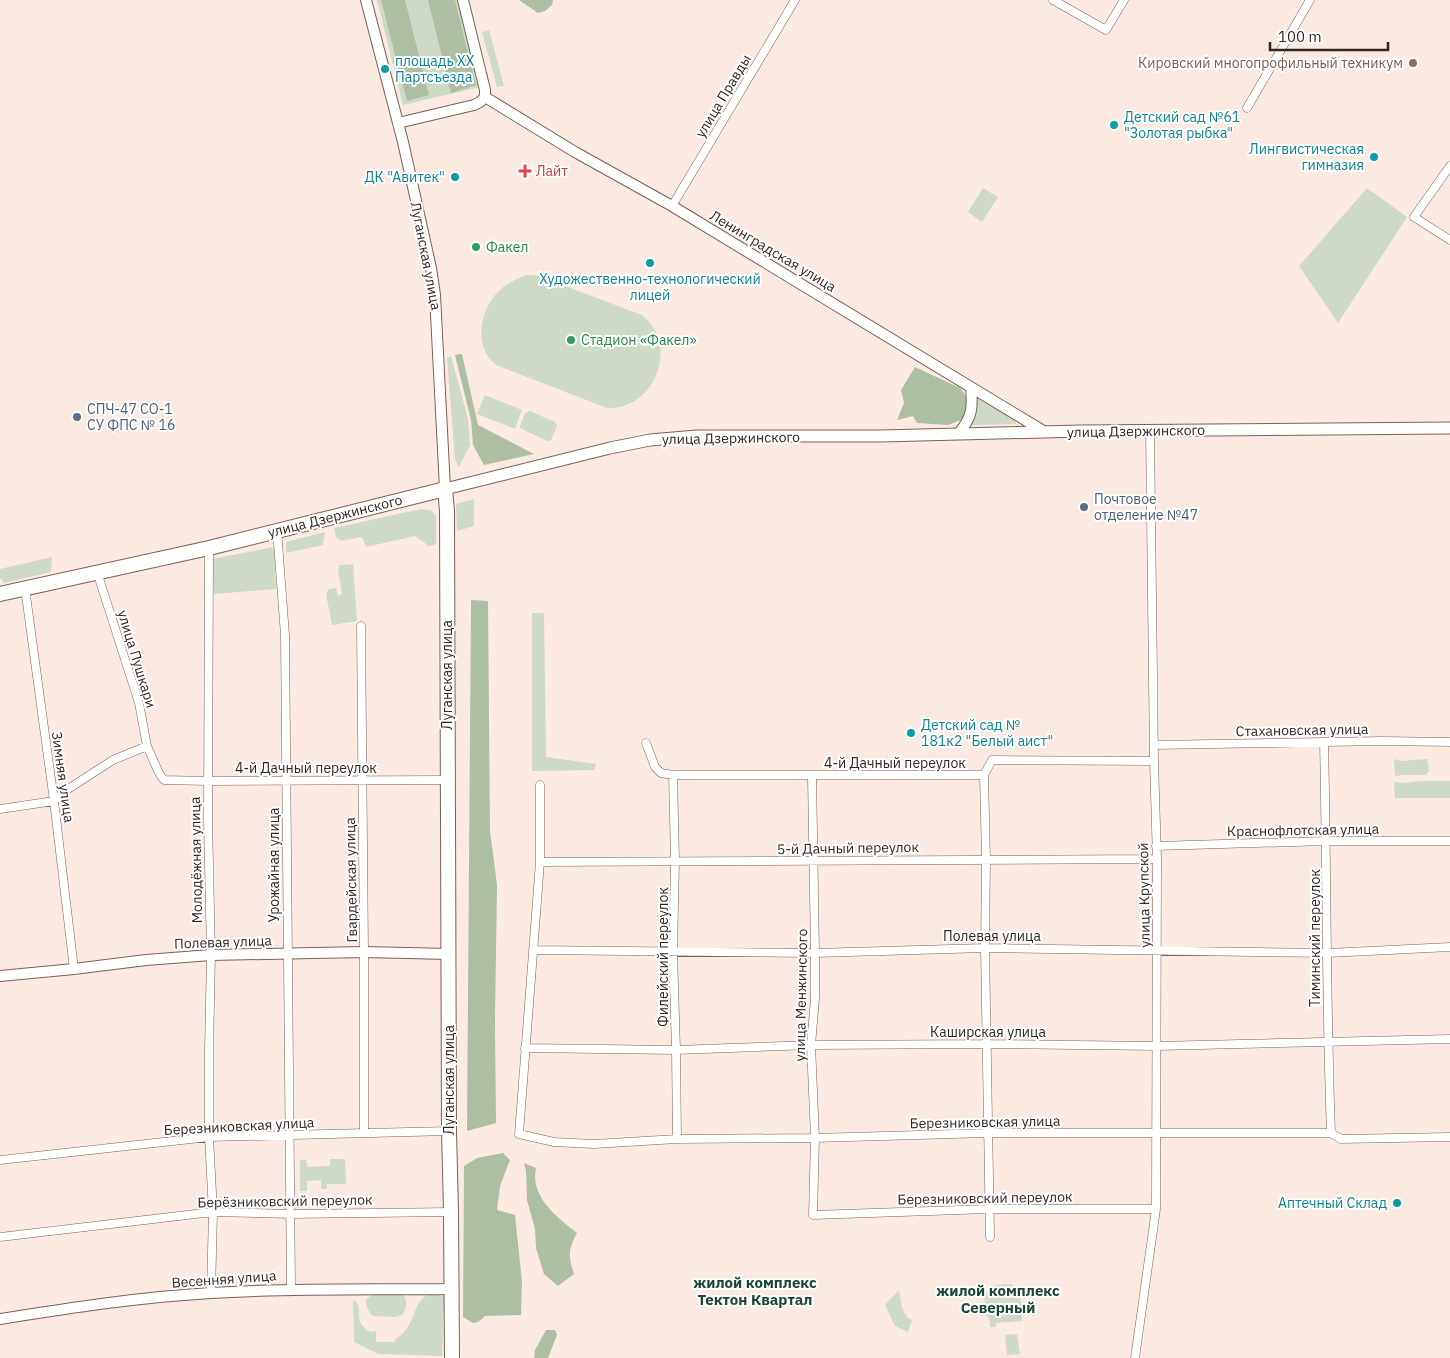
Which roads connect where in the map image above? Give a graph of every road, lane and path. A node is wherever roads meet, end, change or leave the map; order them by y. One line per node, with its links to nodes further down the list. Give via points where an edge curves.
1 (366, 0): 9 (street, Луганская улица)
2 (463, 0): 7 (street)
3 (795, 0): 11 (street, улица Правды)
4 (1053, 0): 5 (street, via 1106,30)
5 (1124, 0)
6 (1310, 0): 8 (street)
7 (485, 97): 9 (street, via 474,105); 11 (street, Ленинградская улица)
8 (1247, 108)
9 (398, 123): 18 (street, Луганская улица, via 436,295)
10 (1450, 166): 12 (street, via 1414,217)
11 (672, 206): 13 (street, Ленинградская улица)
12 (1450, 240)
13 (971, 388): 16 (street, Ленинградская улица); 17 (street, via 972,407 966,425)
14 (1450, 428): 15 (main road, улица Дзержинского)
15 (1150, 431): 16 (main road, улица Дзержинского); 28 (street, улица Крупской)
16 (1045, 432): 17 (main road, улица Дзержинского)
17 (958, 434): 18 (main road, улица Дзержинского, via 672,438 610,448)
18 (445, 489): 19 (highway, улица Дзержинского); 36 (highway, Луганская улица)
19 (277, 530): 20 (highway, улица Дзержинского); 38 (street, Урожайная улица, via 285,635)
20 (209, 548): 21 (highway, улица Дзержинского); 37 (street, Молодёжная улица)
21 (97, 572): 22 (highway, улица Дзержинского); 29 (street, улица Пушкари, via 139,703)
22 (25, 588): 23 (highway, улица Дзержинского); 40 (street, Зимняя улица)
23 (0, 594)
24 (361, 626): 35 (street, Гвардейская улица)
25 (1324, 742): 26 (street, Стахановская улица); 28 (street, Стахановская улица); 42 (street, Тиминский переулок)
26 (1450, 742)
27 (646, 743): 31 (street, via 655,767 661,773)
28 (1154, 745): 30 (street, улица Крупской)
29 (147, 746): 34 (street, улица Пушкари); 40 (street, via 113,760)
30 (1154, 761): 32 (street, 4-й Дачный переулок, via 992,760); 44 (street, улица Крупской)
31 (673, 775): 33 (street, 4-й Дачный переулок); 47 (street, Филейский переулок)
32 (984, 775): 33 (street, 4-й Дачный переулок); 45 (street)
33 (812, 776): 48 (street, улица Менжинского)
34 (164, 780): 37 (street, 4-й Дачный переулок)
35 (362, 780): 36 (street, 4-й Дачный переулок); 38 (street, 4-й Дачный переулок); 54 (street, Гвардейская улица)
36 (447, 780): 59 (highway, Луганская улица)
37 (208, 781): 38 (street, 4-й Дачный переулок); 60 (street, Молодёжная улица)
38 (286, 781): 58 (street, Урожайная улица)
39 (540, 785): 49 (street)
40 (54, 801): 41 (street); 61 (street, Зимняя улица)
41 (0, 810)
42 (1327, 841): 43 (street, Краснофлотская улица); 44 (street, Краснофлотская улица); 57 (street, Тиминский переулок)
43 (1450, 841)
44 (1156, 846): 46 (street, улица Крупской)
45 (986, 859): 46 (street, 5-й Дачный переулок); 48 (street, 5-й Дачный переулок); 51 (street)
46 (1157, 859): 53 (street, улица Крупской)
47 (675, 861): 48 (street, 5-й Дачный переулок); 49 (street, 5-й Дачный переулок); 55 (street, Филейский переулок)
48 (813, 861): 56 (street, улица Менжинского)
49 (540, 862): 52 (street)
50 (1450, 947): 57 (street, Полевая улица)
51 (985, 948): 53 (street, Полевая улица); 56 (street, Полевая улица); 65 (street)
52 (534, 950): 55 (street, Полевая улица); 68 (street)
53 (1157, 951): 57 (street, Полевая улица); 67 (street, улица Крупской)
54 (364, 952): 58 (street, Полевая улица); 59 (street, Полевая улица); 71 (street, Гвардейская улица)
55 (673, 952): 56 (street, Полевая улица); 69 (street, Филейский переулок)
56 (815, 953): 66 (street, улица Менжинского)
57 (1328, 953): 64 (street, Тиминский переулок)
58 (287, 954): 60 (street, Полевая улица); 75 (street, Урожайная улица)
59 (449, 954): 70 (highway, Луганская улица)
60 (211, 955): 61 (street, Полевая улица); 76 (street, Молодёжная улица)
61 (74, 969): 62 (street, Полевая улица)
62 (0, 976)
63 (1450, 1039): 64 (street, Каширская улица)
64 (1328, 1042): 67 (street, Каширская улица); 72 (street, Тиминский переулок)
65 (986, 1044): 66 (street, Каширская улица); 67 (street, Каширская улица); 73 (street)
66 (811, 1045): 69 (street, Каширская улица); 78 (street, улица Менжинского)
67 (1156, 1046): 74 (street, улица Крупской)
68 (525, 1048): 69 (street, Каширская улица); 79 (street, Березниковская улица, via 519,1134 554,1142 594,1144)
69 (676, 1050): 79 (street, Филейский переулок)
70 (449, 1131): 71 (street, Березниковская улица); 84 (highway, Луганская улица)
71 (364, 1133): 75 (street, Березниковская улица)
72 (1331, 1133): 74 (street, Березниковская улица); 77 (street, Березниковская улица, via 1341,1140)
73 (988, 1134): 74 (street, Березниковская улица); 78 (street, Березниковская улица); 81 (street)
74 (1156, 1134): 82 (street, улица Крупской)
75 (289, 1136): 76 (street, Березниковская улица); 85 (street, Урожайная улица)
76 (209, 1137): 80 (street, Березниковская улица); 83 (street, Молодёжная улица)
77 (1450, 1137)
78 (814, 1138): 79 (street, Березниковская улица); 86 (street, улица Менжинского)
79 (677, 1139)
80 (0, 1160)
81 (989, 1209): 82 (street, Березниковский переулок); 86 (street, Березниковский переулок); 87 (street)
82 (1156, 1209): 94 (street, улица Крупской)
83 (213, 1212): 85 (street, Берёзниковский переулок); 88 (street, Берёзниковский переулок); 91 (street, Молодёжная улица)
84 (451, 1212): 85 (street, Берёзниковский переулок); 90 (highway, Луганская улица)
85 (291, 1214): 89 (street, Урожайная улица)
86 (813, 1215)
87 (990, 1236)
88 (0, 1237)
89 (291, 1289): 90 (street, Весенняя улица); 91 (street, Весенняя улица)
90 (451, 1289): 93 (highway, Луганская улица)
91 (211, 1293): 92 (street, Весенняя улица, via 126,1300)
92 (0, 1319)
93 (452, 1358)
94 (1135, 1358)

